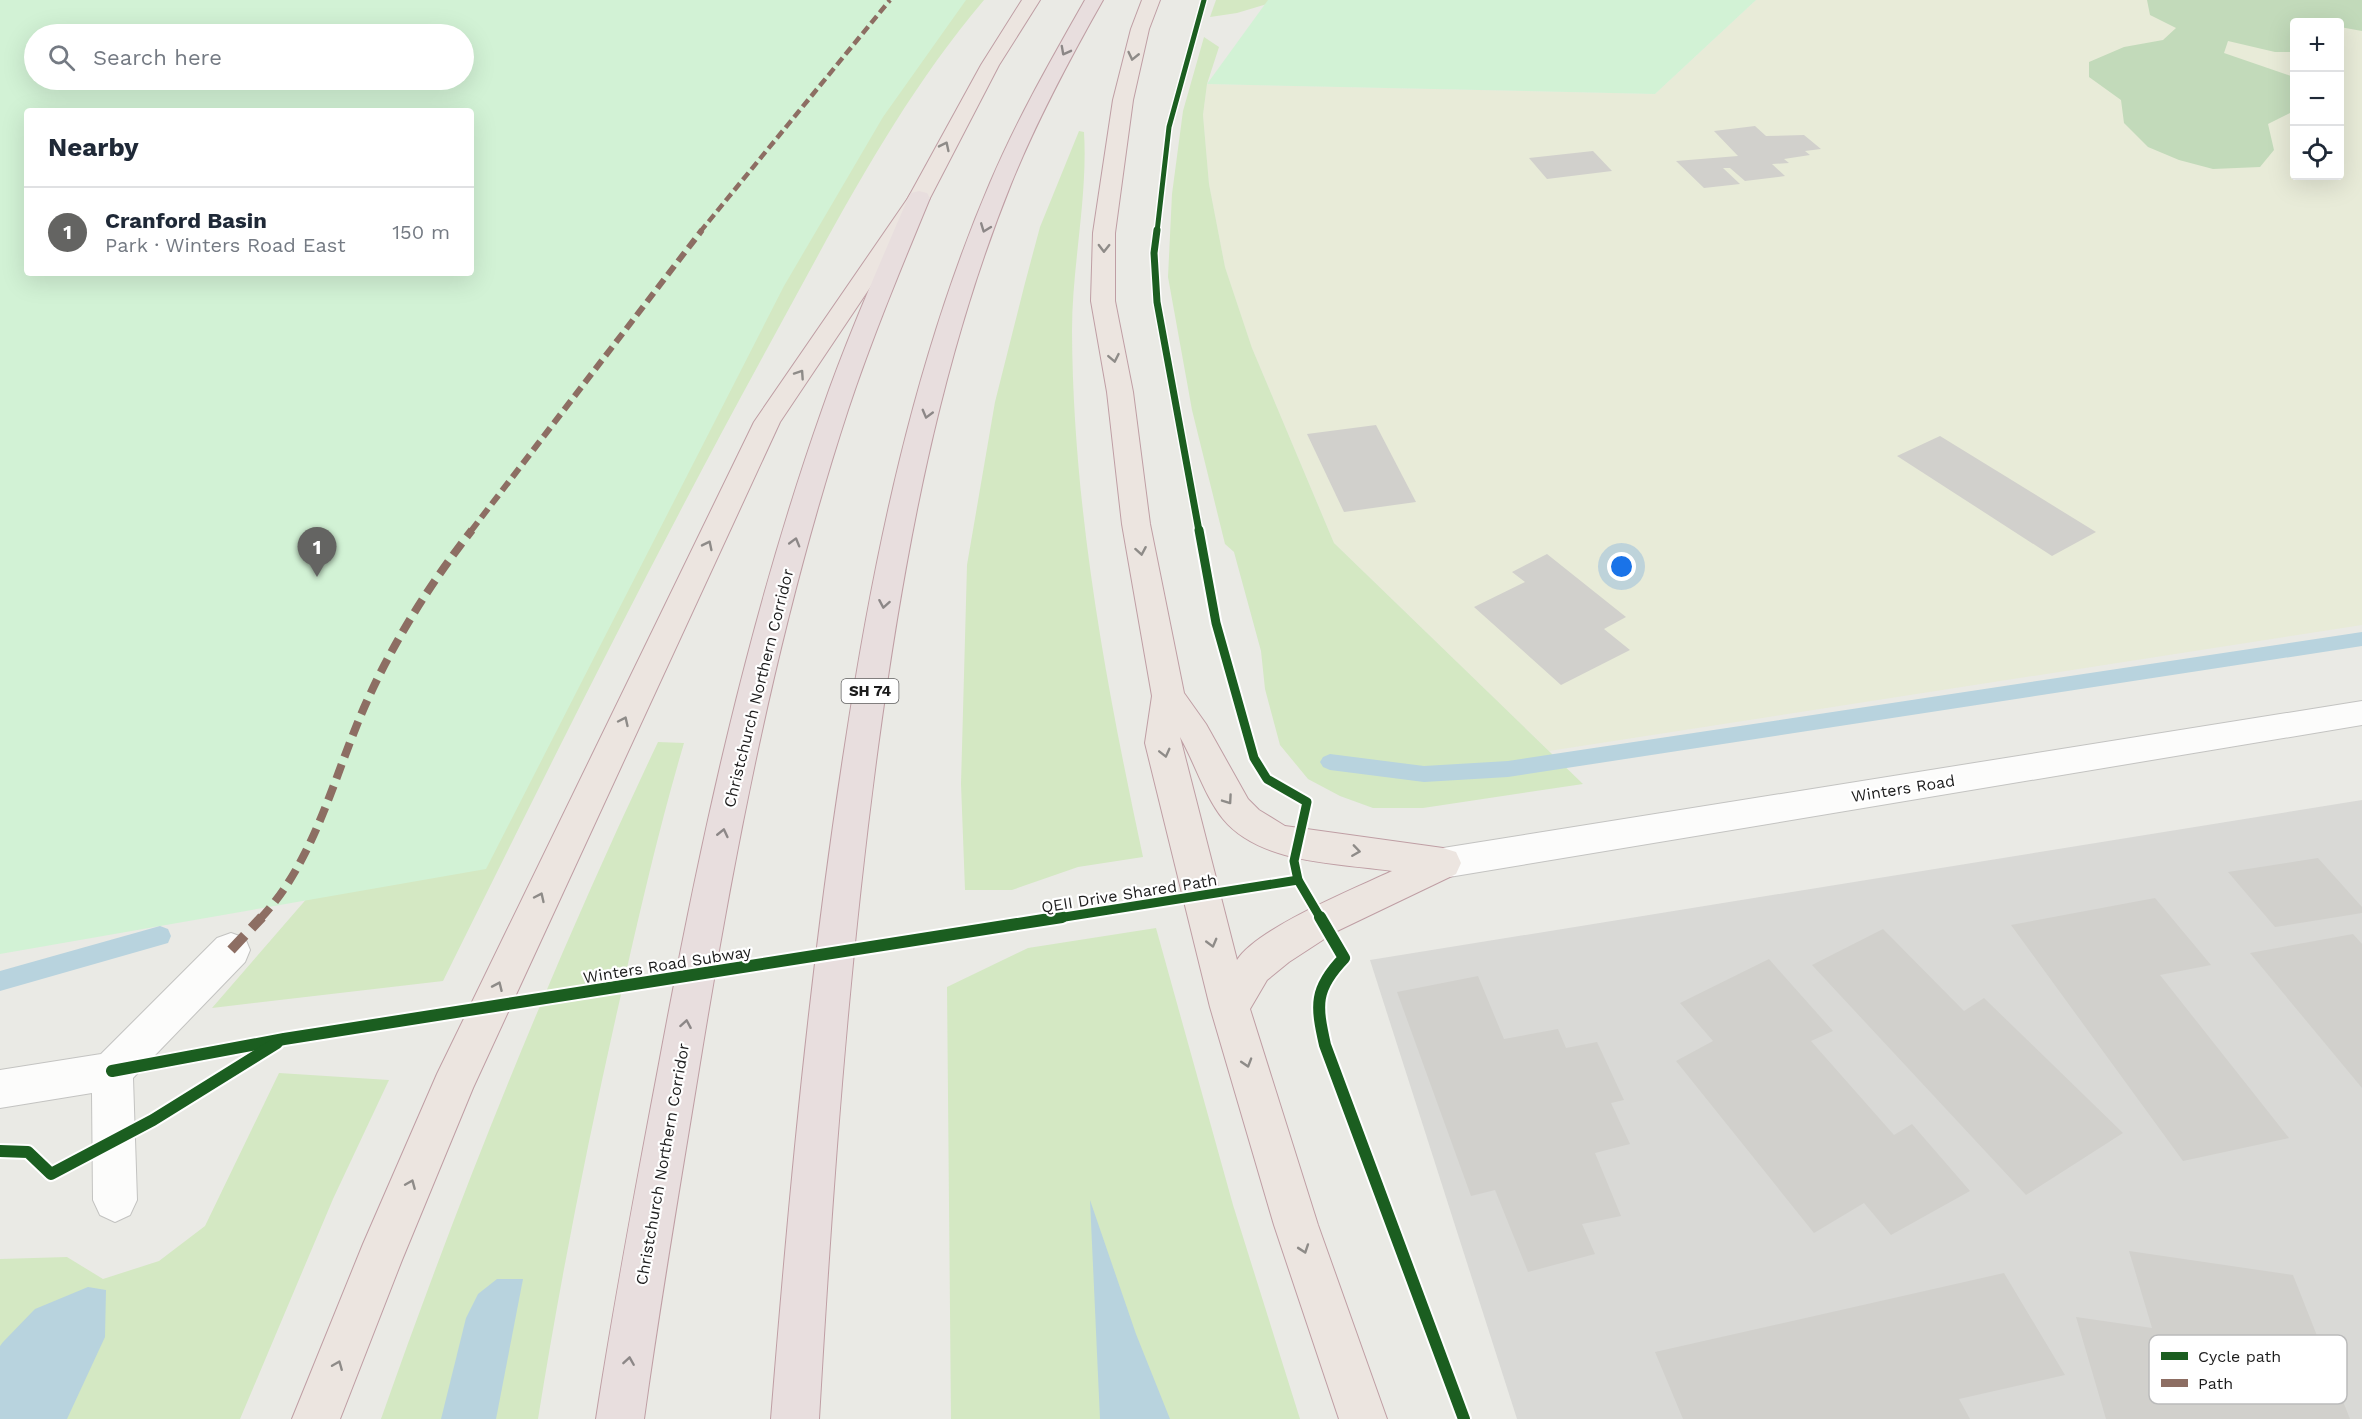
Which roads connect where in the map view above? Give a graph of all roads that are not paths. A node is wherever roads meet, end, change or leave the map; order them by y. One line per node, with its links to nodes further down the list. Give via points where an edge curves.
1 (1031, 0): 4 (highway, Christchurch Northern Corridor, one-way to 1, via 984,76)
2 (1095, 0): 15 (highway, SH 74, one-way to 15, via 1008,168 941,362 904,498 862,742 824,1044)
3 (1151, 0): 5 (highway, one-way to 5, via 1123,100 1104,233 1103,301 1120,392 1136,524)
4 (919, 198): 13 (highway, one-way to 4, via 461,1067 767,422); 14 (highway, Christchurch Northern Corridor, one-way to 4, via 706,909 748,722 825,439 873,306)
5 (1168, 696): 7 (highway, one-way to 7, via 1198,738 1229,802 1260,832 1279,840); 9 (highway, one-way to 9, via 1162,743)
6 (2362, 713): 7 (street, Winters Road)
7 (1443, 863): 9 (highway, via 1322,921 1275,951 1253,968)
8 (231, 950): 10 (street)
9 (1230, 1007): 16 (highway, one-way to 16, via 1296,1225)
10 (112, 1071): 11 (street); 12 (street)
11 (0, 1089)
12 (116, 1200)
13 (316, 1419)
14 (620, 1419)
15 (795, 1419)
16 (1363, 1419)

